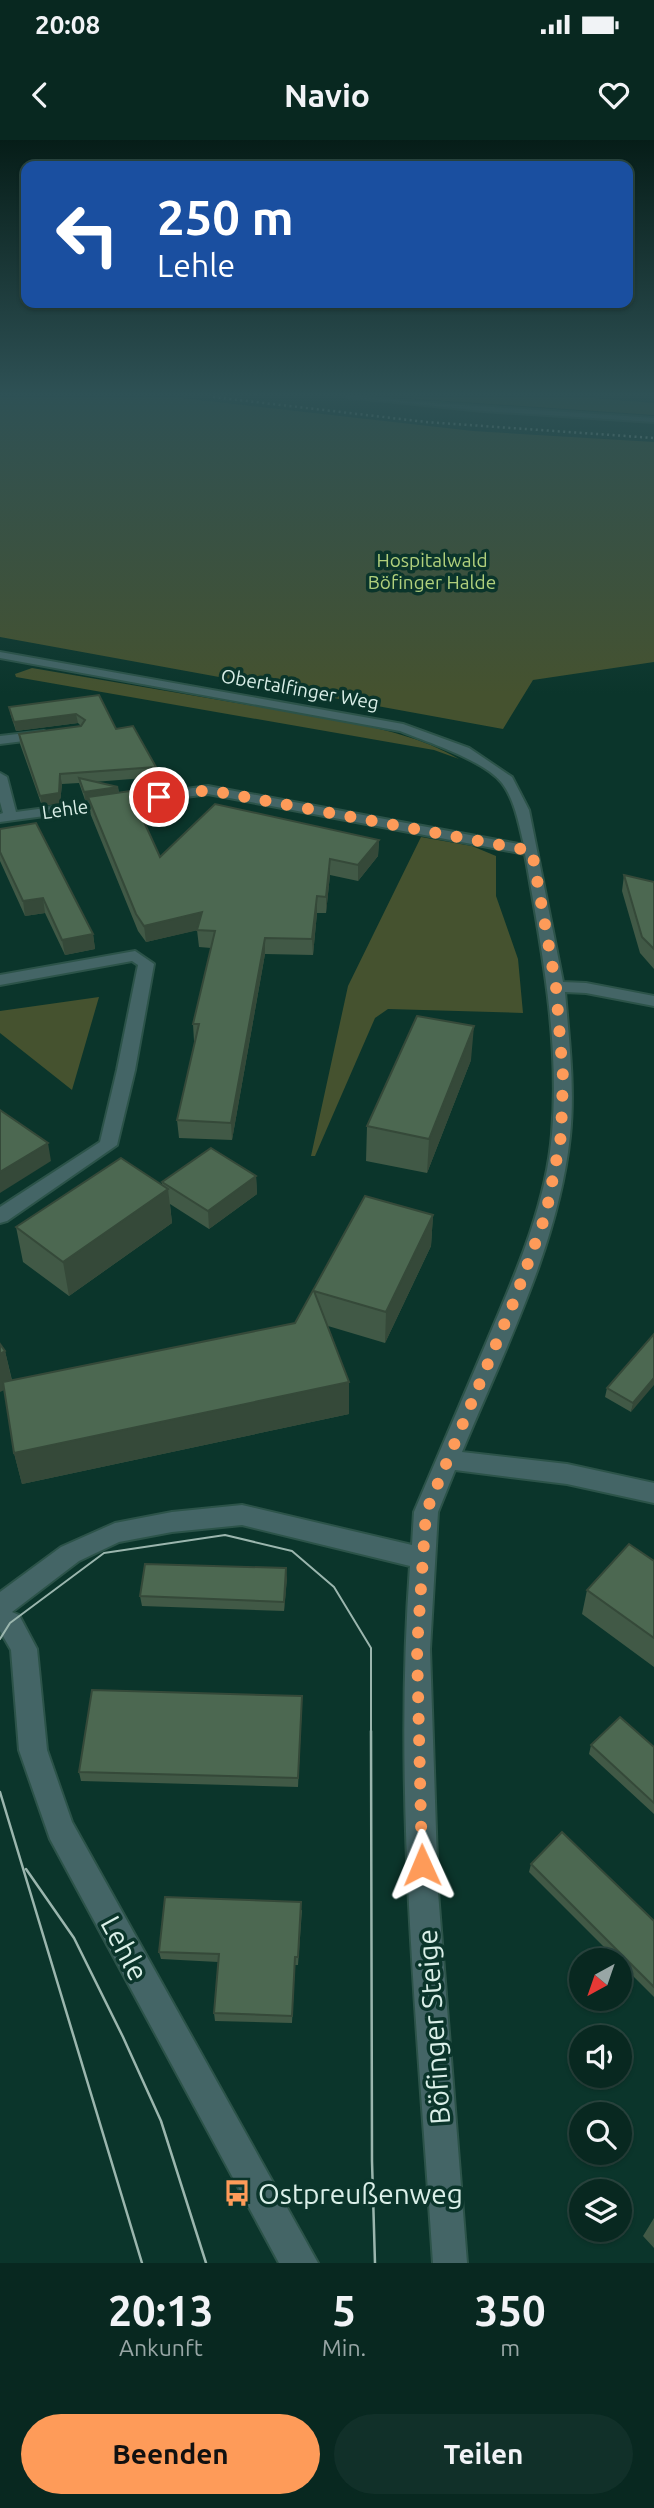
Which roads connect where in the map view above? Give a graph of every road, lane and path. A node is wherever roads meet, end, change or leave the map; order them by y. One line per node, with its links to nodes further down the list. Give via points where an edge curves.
1 (0, 655): 6 (street, Obertalfinger Weg, via 403,727 464,751 507,780 522,810)
2 (52, 734): 3 (street)
3 (0, 740)
4 (0, 777): 5 (street, Lehle)
5 (6, 817): 6 (street, Lehle, via 208,790)
6 (532, 851): 8 (street, Böfinger Steige)
7 (0, 980): 10 (street, via 135,956 146,964 108,1145)
8 (556, 987): 9 (street); 11 (street, Böfinger Steige, via 563,1077 561,1136 546,1214)
9 (654, 1001)
10 (0, 1216)
11 (449, 1460): 12 (street, via 567,1474); 13 (street, Böfinger Steige, via 426,1512)
12 (654, 1493)
13 (425, 1559): 14 (street, via 242,1515 172,1522 115,1533 70,1554); 17 (street, Böfinger Steige, via 417,1648 423,1892)
14 (0, 1607)
15 (0, 1619): 16 (street, Lehle, via 10,1623 24,1649 33,1750 60,1829)
16 (301, 2263)
17 (450, 2263)

